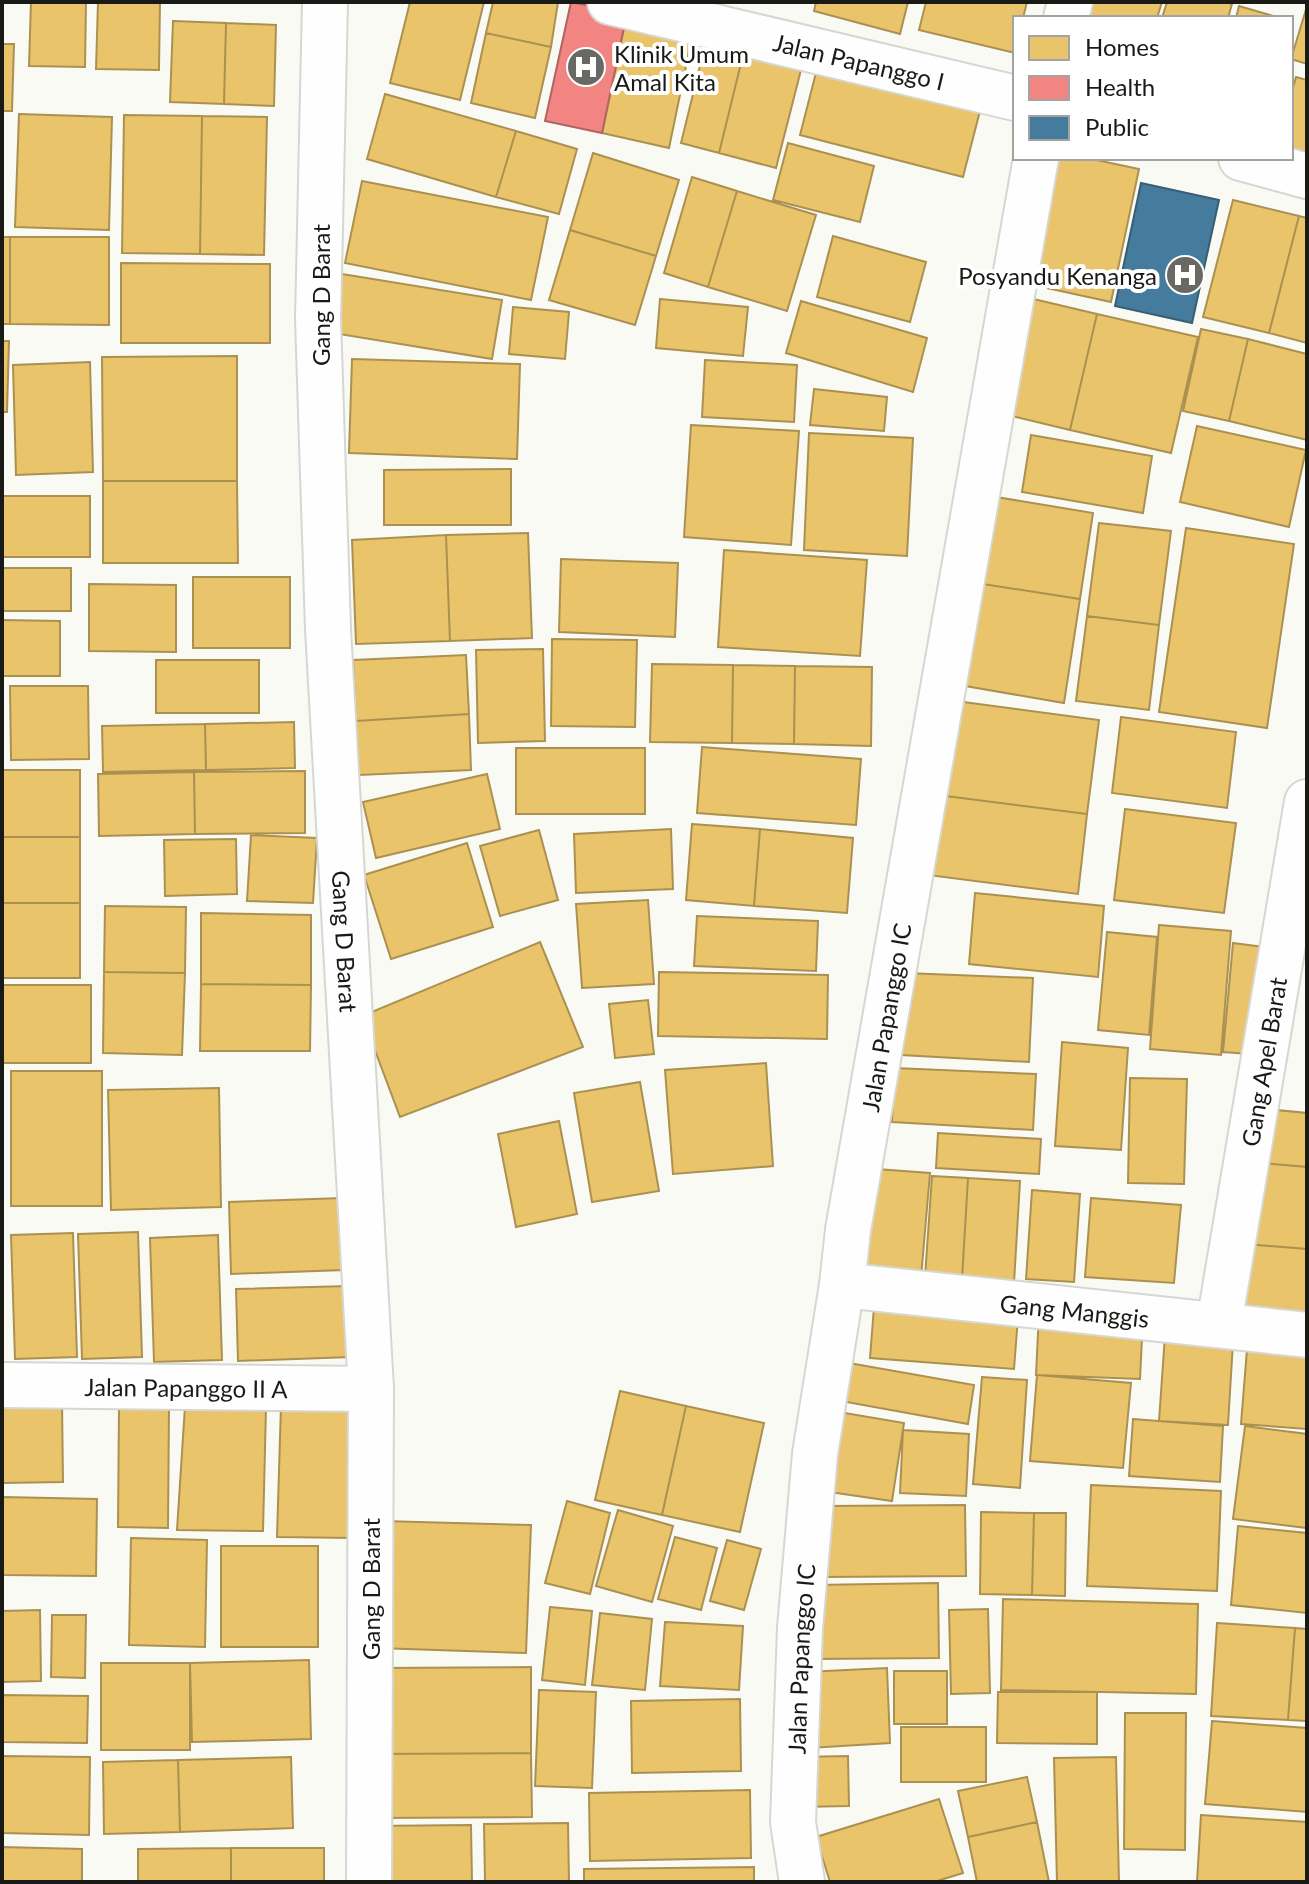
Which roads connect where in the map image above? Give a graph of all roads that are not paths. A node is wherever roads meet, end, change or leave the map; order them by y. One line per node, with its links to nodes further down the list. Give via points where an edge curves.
1 (325, 2): 12 (street, Gang D Barat, via 318,319 328,629)
2 (610, 2): 3 (street, Jalan Papanggo I)
3 (1013, 98)
4 (1036, 160): 8 (street, Jalan Papanggo IC)
5 (1248, 160): 6 (street)
6 (1307, 176)
7 (1307, 802): 9 (street, Gang Apel Barat)
8 (842, 1285): 9 (street, Gang Manggis); 14 (street, Jalan Papanggo IC, via 815,1454 800,1628 793,1822)
9 (1219, 1324): 10 (street, Gang Manggis)
10 (1307, 1335)
11 (2, 1385): 12 (street, Jalan Papanggo II A)
12 (371, 1389): 13 (street, Gang D Barat)
13 (369, 1882)
14 (802, 1882)

